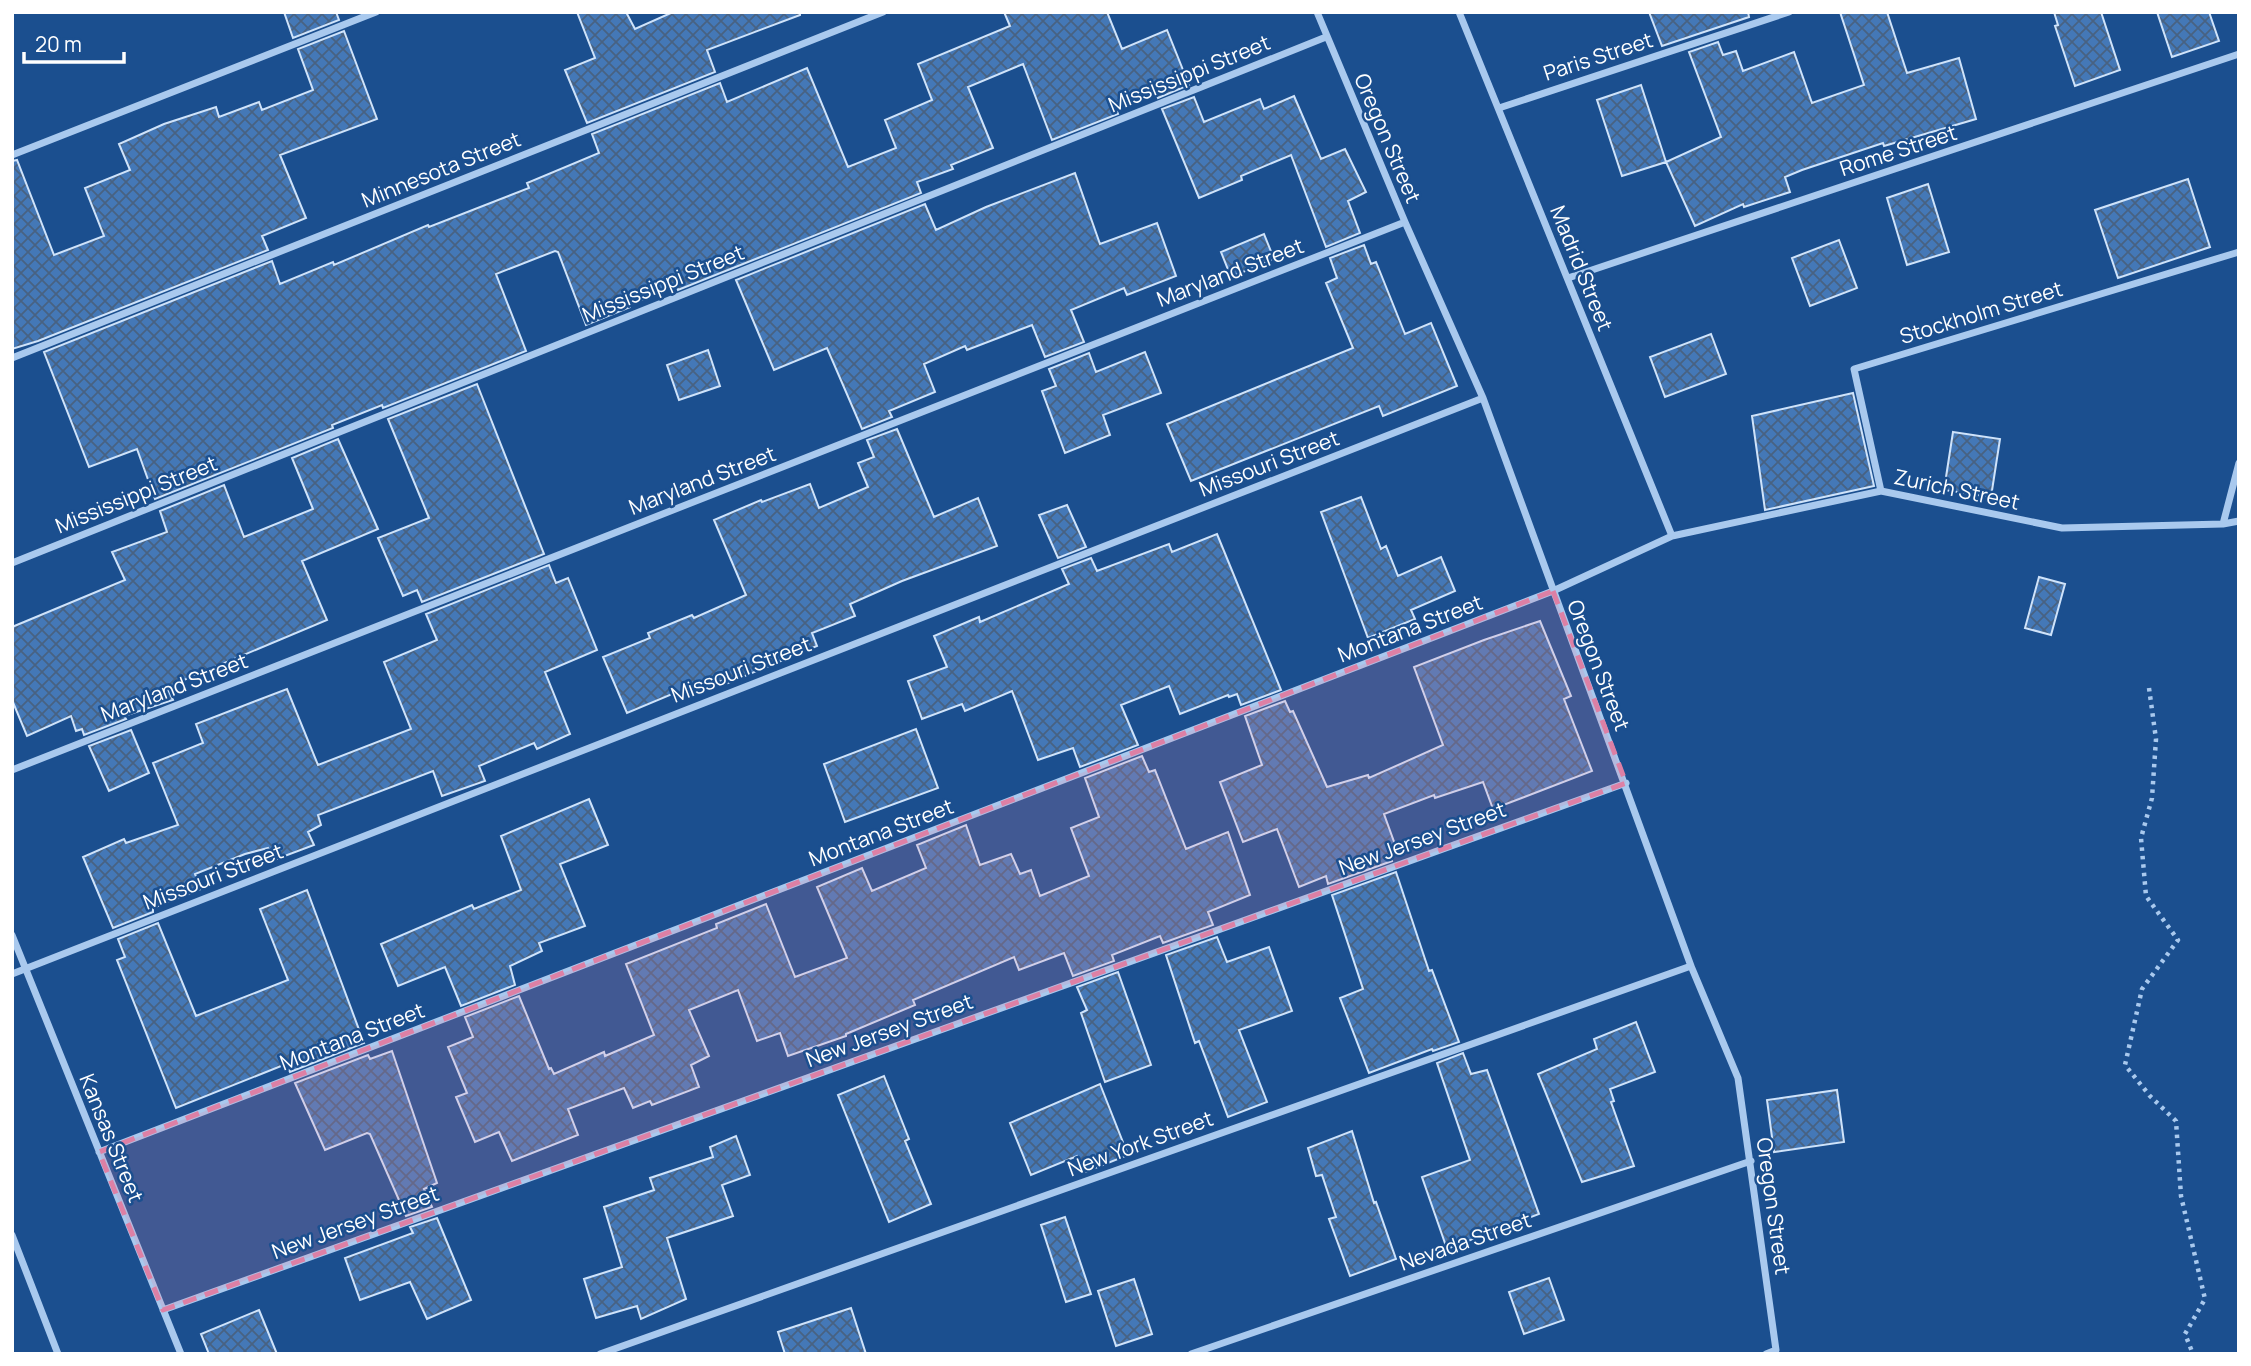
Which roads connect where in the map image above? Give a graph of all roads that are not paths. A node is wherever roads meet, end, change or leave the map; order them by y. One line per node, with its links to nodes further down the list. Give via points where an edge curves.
1 (376, 12): 9 (street)
2 (883, 12): 13 (street, Minnesota Street)
3 (1317, 12): 6 (street, Oregon Street)
4 (1459, 12): 8 (street, Madrid Street)
5 (1789, 12): 8 (street, Paris Street)
6 (1326, 37): 10 (street, Oregon Street); 20 (street, Mississippi Street)
7 (2239, 54): 12 (street, Rome Street)
8 (1499, 107): 12 (street, Madrid Street)
9 (12, 155)
10 (1405, 222): 14 (street, Oregon Street); 22 (street, Maryland Street)
11 (2239, 252): 16 (street, Stockholm Street, via 1854,369)
12 (1568, 278): 19 (street, Madrid Street)
13 (12, 358)
14 (1483, 398): 21 (street, Oregon Street); 26 (street, Missouri Street)
15 (2239, 463): 18 (street)
16 (1881, 491): 18 (street, Zurich Street, via 2062,528); 19 (street, Zurich Street)
17 (2239, 522): 18 (street, Zurich Street)
18 (2223, 524)
19 (1672, 536): 21 (street, Montana Street)
20 (12, 563)
21 (1553, 591): 23 (street, Oregon Street); 28 (street, Montana Street)
22 (12, 770)
23 (1626, 783): 25 (street, Oregon Street); 31 (street, New Jersey Street)
24 (12, 935): 26 (street, Kansas Street)
25 (1691, 965): 29 (street, Oregon Street, via 1738,1078); 34 (street, New York Street)
26 (25, 969): 27 (street, Missouri Street); 28 (street, Kansas Street)
27 (12, 974)
28 (99, 1152): 31 (street, Kansas Street)
29 (1751, 1161): 35 (street, Nevada Street); 36 (street, Oregon Street, via 1776,1350)
30 (12, 1235): 32 (street)
31 (163, 1310): 33 (street, Kansas Street)
32 (58, 1354)
33 (181, 1354)
34 (600, 1354)
35 (1191, 1354)
36 (1766, 1354)

